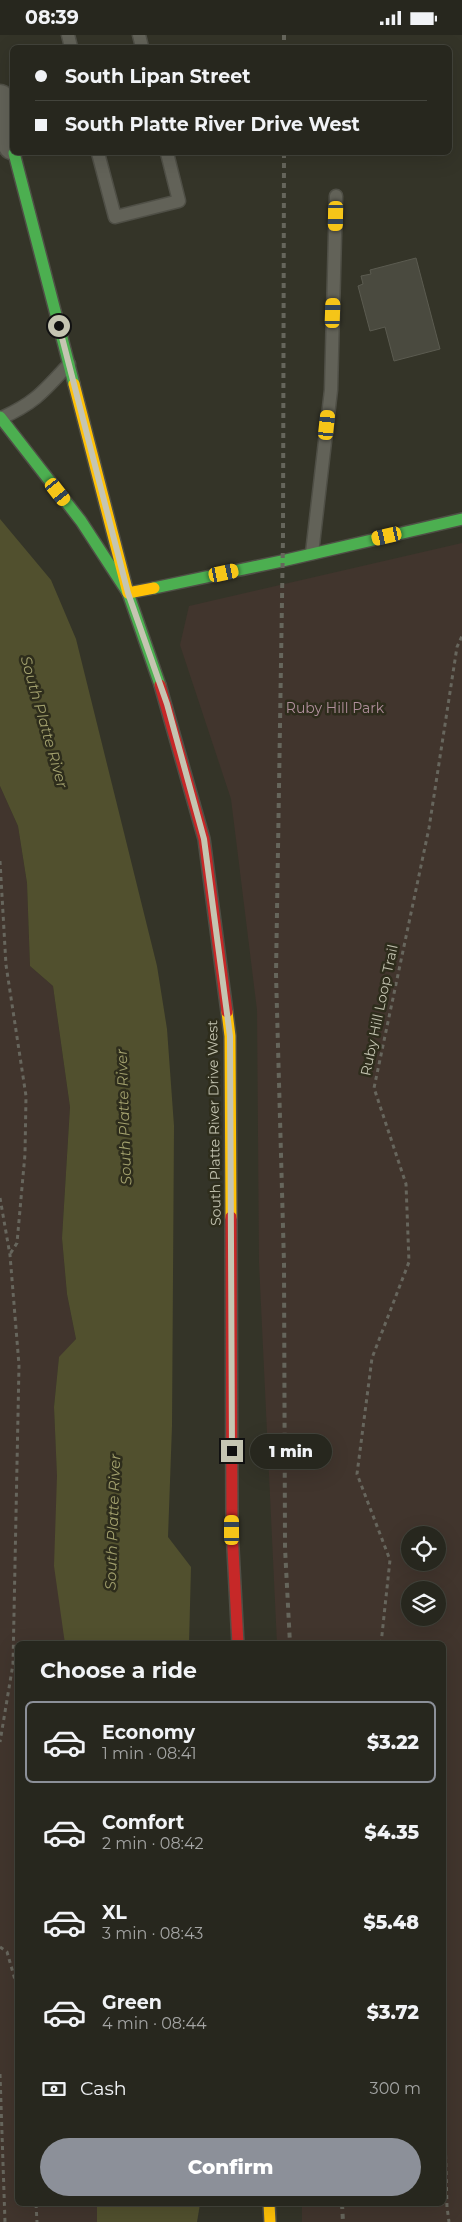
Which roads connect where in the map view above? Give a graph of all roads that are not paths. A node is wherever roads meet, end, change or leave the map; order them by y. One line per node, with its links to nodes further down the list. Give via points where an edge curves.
1 (0, 98): 2 (street)
2 (10, 138)
3 (15, 155): 7 (street)
4 (99, 155): 5 (lane, via 115,217 179,201)
5 (168, 155)
6 (336, 196): 10 (lane, via 331,390)
7 (69, 365): 8 (lane, via 38,398); 11 (street)
8 (0, 418): 11 (street, South Platte River Drive West, via 81,521)
9 (462, 519): 10 (street)
10 (312, 553): 11 (street)
11 (128, 593): 12 (street, South Platte River Drive West, via 167,704 204,839 230,1036 232,1530)
12 (238, 1641)
13 (269, 2206): 14 (street)
14 (270, 2222)

